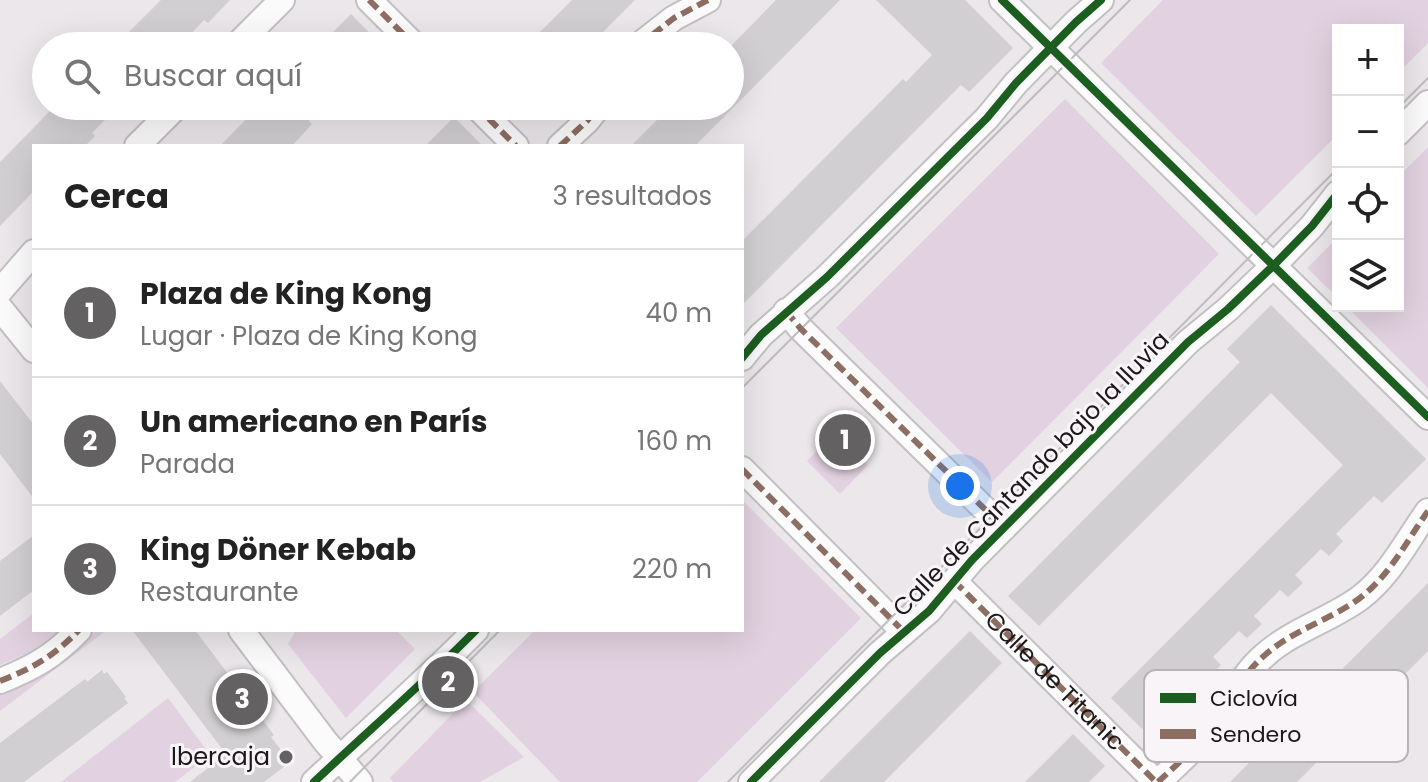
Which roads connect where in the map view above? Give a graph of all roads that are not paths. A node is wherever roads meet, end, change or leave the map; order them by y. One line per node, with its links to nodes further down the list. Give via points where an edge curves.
1 (282, 0): 6 (street)
2 (369, 0): 7 (street)
3 (708, 0): 8 (street)
4 (1002, 0): 9 (street)
5 (1101, 0): 9 (street)
6 (250, 32)
7 (401, 32)
8 (656, 32)
9 (1051, 48): 20 (street); 23 (street, via 827,277)
10 (1428, 103): 14 (street)
11 (163, 120): 15 (street)
12 (490, 120): 16 (street)
13 (588, 120): 17 (street)
14 (1404, 127)
15 (139, 144)
16 (514, 144)
17 (562, 144)
18 (1332, 201): 20 (street, Calle de Cantando bajo la lluvia)
19 (32, 254): 21 (street)
20 (1273, 266): 26 (street); 29 (street, Calle de Cantando bajo la lluvia, via 1188,342)
21 (0, 291)
22 (0, 308): 24 (street)
23 (786, 311): 25 (street); 29 (street)
24 (32, 348)
25 (744, 356)
26 (1428, 417)
27 (744, 471): 34 (street)
28 (1428, 511): 35 (street, via 1381,579 1361,597 1263,656)
29 (1004, 528): 30 (street, Calle de Cantando bajo la lluvia)
30 (954, 581): 34 (street, Calle de Cantando bajo la lluvia); 42 (street, Calle de Titanic)
31 (77, 632): 36 (street, via 34,667)
32 (243, 632): 37 (street)
33 (474, 632): 37 (street)
34 (904, 632): 41 (street, Calle de Cantando bajo la lluvia)
35 (1252, 670)
36 (0, 681)
37 (340, 758): 39 (street); 40 (street)
38 (1178, 762): 42 (street)
39 (314, 782)
40 (360, 782)
41 (751, 782)
42 (1157, 782)

